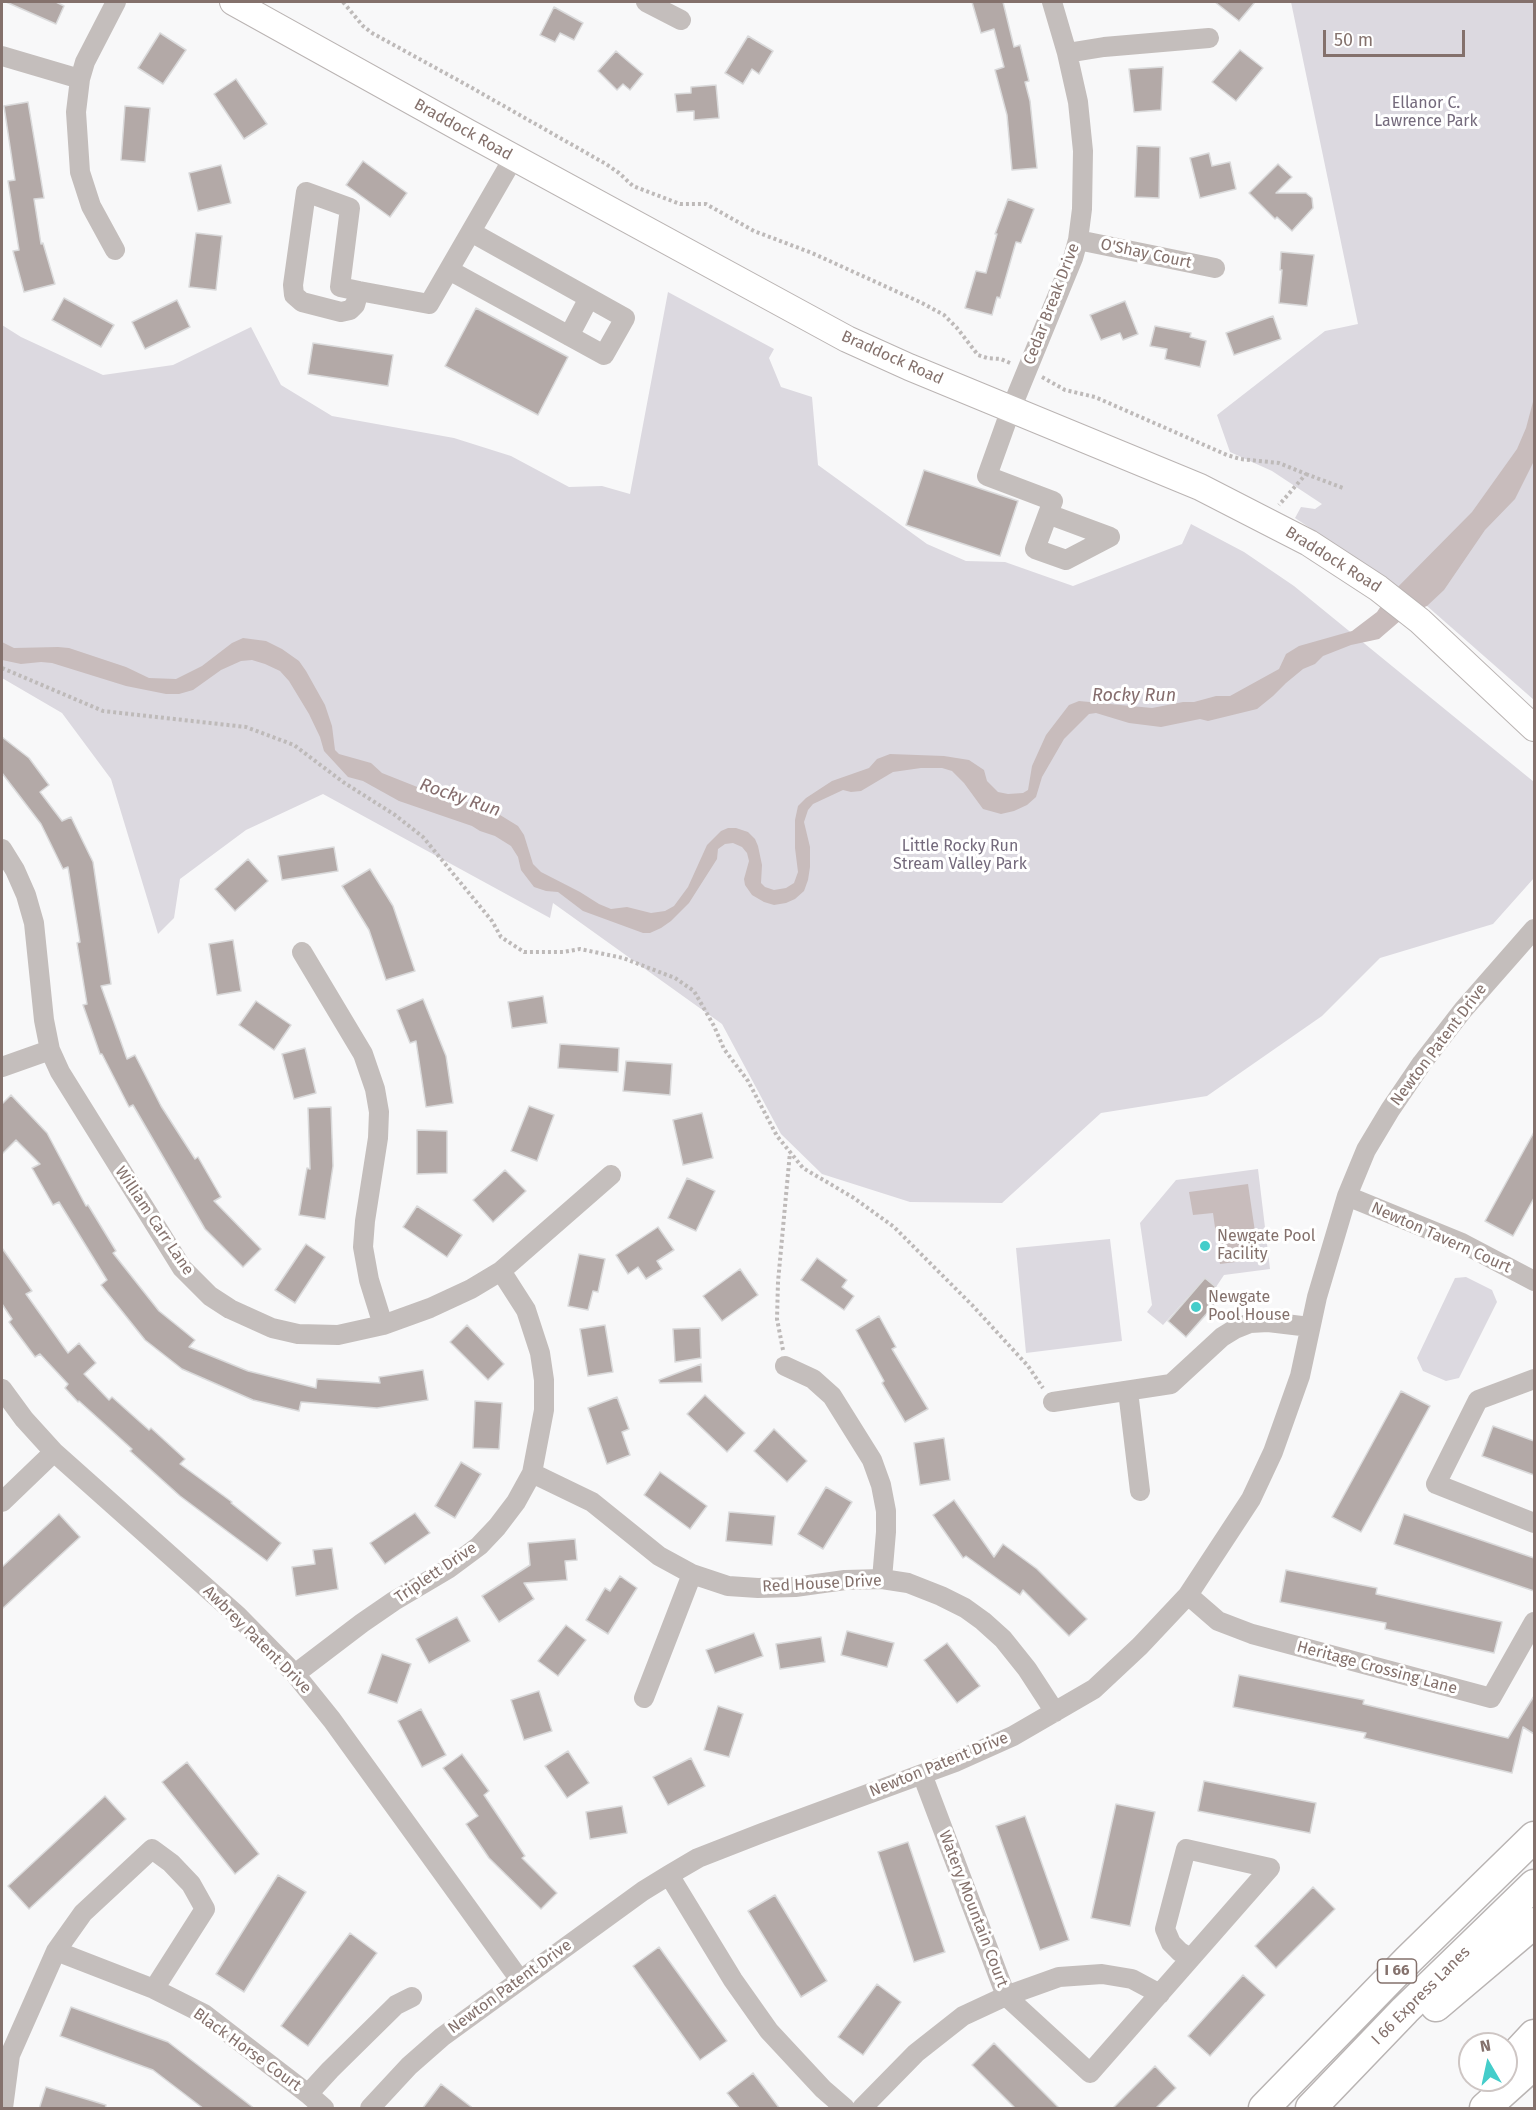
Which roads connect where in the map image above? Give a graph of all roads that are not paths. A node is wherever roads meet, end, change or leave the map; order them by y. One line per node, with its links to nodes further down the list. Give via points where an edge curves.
1 (116, 2): 9 (street)
2 (234, 2): 10 (main road, Braddock Road)
3 (646, 2): 5 (street)
4 (1052, 2): 7 (street, Cedar Break Drive)
5 (681, 20)
6 (1209, 38): 7 (street)
7 (1067, 52): 12 (street, Cedar Break Drive, via 1083,151)
8 (2, 56): 9 (street)
9 (80, 78): 13 (street, via 76,112 80,172 91,206)
10 (513, 157): 11 (street); 19 (main road, Braddock Road, via 847,339)
11 (471, 232): 15 (street); 17 (street)
12 (1078, 240): 14 (street, O'Shay Court); 19 (street, Cedar Break Drive)
13 (115, 250)
14 (1215, 268)
15 (449, 270): 16 (street, via 429,304); 18 (street)
16 (359, 291): 16 (street, via 350,310 341,312 302,302 294,295 306,192 350,208 340,287)
17 (589, 298): 18 (street); 18 (street, via 626,318 604,355)
18 (569, 336)
19 (1011, 409): 20 (street, Cedar Break Drive, via 987,476 1053,501); 21 (main road, Braddock Road, via 1200,487 1317,548 1420,621)
20 (1048, 514)
21 (1534, 728)
22 (2, 849): 25 (street, William Carr Lane, via 26,895 34,923)
23 (1534, 929): 28 (street, Newton Patent Drive, via 1422,1063 1366,1150)
24 (302, 952): 31 (street, via 363,1054 375,1089 378,1138 363,1247)
25 (50, 1050): 26 (street); 31 (street, William Carr Lane, via 182,1268 210,1296 250,1320 298,1334 338,1335)
26 (2, 1067)
27 (611, 1174): 29 (street, William Carr Lane)
28 (1347, 1196): 30 (street, Newton Tavern Court, via 1462,1244); 32 (street, Newton Patent Drive)
29 (501, 1271): 31 (street, William Carr Lane, via 430,1308); 39 (street, Triplett Drive, via 526,1310 540,1353 544,1410)
30 (1534, 1281)
31 (383, 1325)
32 (1310, 1327): 36 (street, via 1250,1323 1222,1337 1172,1384); 45 (street, Newton Patent Drive, via 1300,1376 1273,1452 1251,1499)
33 (785, 1366): 44 (street, via 813,1378 832,1396 872,1460 886,1512)
34 (1534, 1378): 42 (street, via 1478,1400 1436,1484)
35 (2, 1389): 38 (street, Awbrey Patent Drive)
36 (1128, 1391): 37 (street); 40 (street)
37 (1053, 1402)
38 (54, 1452): 41 (street); 47 (street, Awbrey Patent Drive, via 238,1616)
39 (532, 1473): 43 (street, Red House Drive, via 592,1502 659,1556); 47 (street, Triplett Drive, via 497,1527 471,1552 370,1618)
40 (1140, 1491)
41 (2, 1502)
42 (1534, 1523)
43 (692, 1574): 44 (street, Red House Drive, via 728,1586 758,1588); 48 (street)
44 (882, 1579): 49 (street, Red House Drive, via 934,1593 983,1621 1028,1669)
45 (1188, 1595): 46 (street, Heritage Crossing Lane, via 1218,1621 1252,1634 1491,1698); 49 (street, Newton Patent Drive, via 1094,1689)
46 (1534, 1622)
47 (295, 1674): 57 (street, Awbrey Patent Drive)
48 (644, 1698)
49 (1055, 1712): 50 (street, Newton Patent Drive, via 1013,1736)
50 (922, 1774): 52 (street, Newton Patent Drive, via 699,1858); 60 (street, Watery Mountain Court)
51 (1534, 1837): 72 (highway, I 66)
52 (669, 1875): 57 (street, Newton Patent Drive); 70 (street, via 769,2031)
53 (1534, 1885): 73 (highway, I 66 Express Lanes, via 1405,2010)
54 (1534, 1923): 74 (highway, via 1441,2002)
55 (56, 1951): 58 (street, Black Horse Court); 58 (street, via 83,1913 152,1849 190,1884 205,1909); 67 (street, via 10,2055)
56 (1191, 1958): 56 (street, Watery Mountain Court, via 1238,1904 1270,1868 1186,1850 1165,1929 1171,1943); 59 (street, Watery Mountain Court)
57 (520, 1980): 69 (street, Newton Patent Drive, via 442,2037)
58 (154, 1989): 66 (street, Black Horse Court, via 204,2014)
59 (1160, 1994): 60 (street, via 1132,1979 1102,1974 1059,1977); 60 (street, Watery Mountain Court, via 1090,2073)
60 (1006, 1996): 71 (street, via 963,2016 924,2047)
61 (412, 1997): 66 (street, Black Horse Court, via 396,2005)
62 (1534, 2035): 63 (highway)
63 (1518, 2052)
64 (1534, 2064): 76 (highway)
65 (1481, 2092): 75 (highway)
66 (308, 2094): 68 (street, Black Horse Court)
67 (3, 2109)
68 (324, 2109)
69 (370, 2109)
70 (845, 2109)
71 (862, 2109)
72 (1264, 2109)
73 (1311, 2109)
74 (1326, 2109)
75 (1468, 2109)
76 (1485, 2109)

